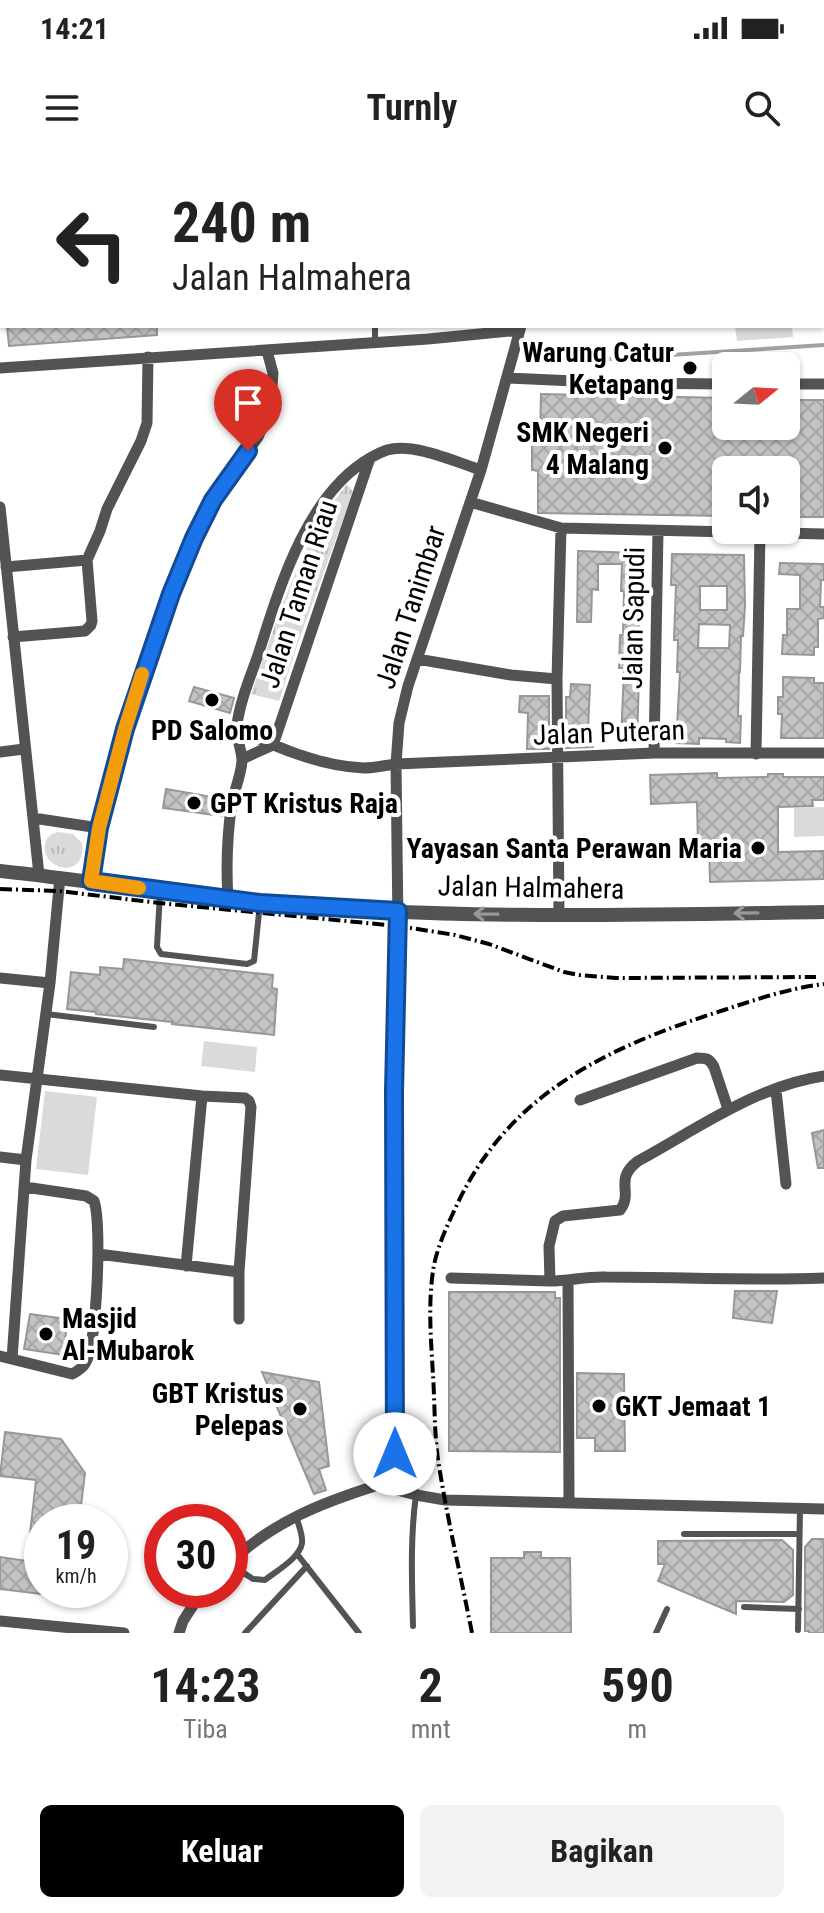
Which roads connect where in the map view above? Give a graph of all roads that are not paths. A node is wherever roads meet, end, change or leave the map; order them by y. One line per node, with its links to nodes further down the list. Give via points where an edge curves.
1 (375, 328): 3 (lane)
2 (520, 328): 3 (street); 7 (street, Jalan Tanimbar)
3 (375, 343): 4 (street)
4 (267, 351): 5 (street); 37 (street, via 273,373 270,410 258,437 213,500 183,564 125,729)
5 (148, 357): 6 (street); 21 (street, via 147,423)
6 (0, 368)
7 (507, 378): 8 (street); 12 (street, Jalan Tanimbar)
8 (712, 384)
9 (800, 384): 10 (street)
10 (824, 384)
11 (370, 458): 12 (street, Jalan Taman Riau, via 386,450 409,449); 26 (street, Jalan Taman Riau, via 353,469 322,505 289,565); 27 (street, Jalan Taman Riau)
12 (481, 470): 13 (street, Jalan Tanimbar)
13 (470, 502): 15 (street); 24 (street, Jalan Tanimbar)
14 (0, 507): 22 (street)
15 (561, 528): 16 (street); 25 (street)
16 (658, 531): 17 (street); 30 (street, Jalan Sapudi)
17 (712, 532)
18 (800, 534): 19 (street)
19 (824, 534)
20 (760, 544): 32 (street)
21 (87, 560): 22 (street); 23 (street, via 92,621 88,628)
22 (6, 567): 23 (street)
23 (13, 637): 28 (street)
24 (417, 659): 25 (street); 35 (street, Jalan Tanimbar, via 399,723)
25 (557, 679): 33 (street)
26 (236, 728): 27 (street); 34 (street, Jalan Taman Riau)
27 (273, 745): 34 (street); 35 (street, Jalan Puteran, via 338,764)
28 (24, 749): 29 (street); 36 (street)
29 (0, 752)
30 (654, 753): 32 (street, Jalan Puteran); 33 (street, Jalan Puteran)
31 (824, 753): 32 (street, Jalan Puteran)
32 (756, 754)
33 (558, 757): 35 (street, Jalan Puteran); 47 (street)
34 (242, 759): 43 (street, Jalan Taman Riau, via 226,863)
35 (396, 764): 45 (street, Jalan Tanimbar)
36 (33, 818): 37 (street); 39 (street)
37 (99, 828): 41 (street)
38 (0, 871): 39 (street, Jalan Halmahera)
39 (39, 875): 40 (street, Jalan Halmahera)
40 (60, 877): 41 (street, Jalan Halmahera); 49 (street)
41 (91, 881): 42 (street, Jalan Halmahera)
42 (161, 891): 43 (street, Jalan Halmahera); 44 (lane, via 161,954 251,964)
43 (228, 899): 44 (street, Jalan Halmahera)
44 (260, 903): 45 (street, Jalan Halmahera)
45 (398, 911): 47 (street, Jalan Halmahera, one-way to 45); 72 (street, Jalan Tanimbar)
46 (824, 912): 47 (street, Jalan Halmahera, one-way to 47)
47 (559, 915)
48 (0, 978): 49 (street)
49 (50, 983): 50 (street)
50 (46, 1014): 51 (lane); 54 (street)
51 (154, 1027)
52 (0, 1075): 54 (street)
53 (824, 1076): 55 (street)
54 (37, 1079): 56 (street); 60 (street)
55 (776, 1090): 58 (street); 61 (street)
56 (202, 1096): 64 (street); 65 (street, via 245,1098 251,1104)
57 (580, 1100): 58 (street, via 706,1058)
58 (728, 1109): 68 (street, via 631,1166 620,1210 555,1221)
59 (0, 1157): 60 (street)
60 (26, 1160): 62 (street)
61 (786, 1184)
62 (25, 1187): 63 (street, via 90,1197 96,1207); 71 (street)
63 (98, 1254): 64 (street); 71 (street, via 92,1339 81,1369 72,1374)
64 (186, 1266): 65 (street)
65 (239, 1272): 70 (street)
66 (451, 1278): 68 (street)
67 (824, 1278): 69 (street, via 600,1276)
68 (550, 1281): 69 (street)
69 (568, 1281): 75 (street)
70 (239, 1319)
71 (6, 1357)
72 (395, 1454): 73 (street); 74 (street)
73 (378, 1485): 74 (street); 78 (street)
74 (416, 1495): 75 (street); 90 (lane)
75 (569, 1503): 76 (street)
76 (800, 1508): 77 (street); 80 (lane)
77 (824, 1509)
78 (295, 1516): 81 (street); 82 (lane, via 302,1540)
79 (684, 1534): 80 (lane)
80 (799, 1534): 88 (lane)
81 (248, 1547)
82 (297, 1554): 83 (lane); 84 (lane, via 265,1580)
83 (307, 1566): 95 (lane); 96 (lane)
84 (248, 1576)
85 (744, 1607): 88 (lane)
86 (191, 1608): 94 (street)
87 (667, 1609): 97 (lane)
88 (799, 1609): 92 (lane)
89 (0, 1621): 91 (street)
90 (413, 1626)
91 (51, 1630): 93 (street)
92 (798, 1630)
93 (124, 1633)
94 (179, 1633)
95 (245, 1633)
96 (359, 1633)
97 (656, 1633)

